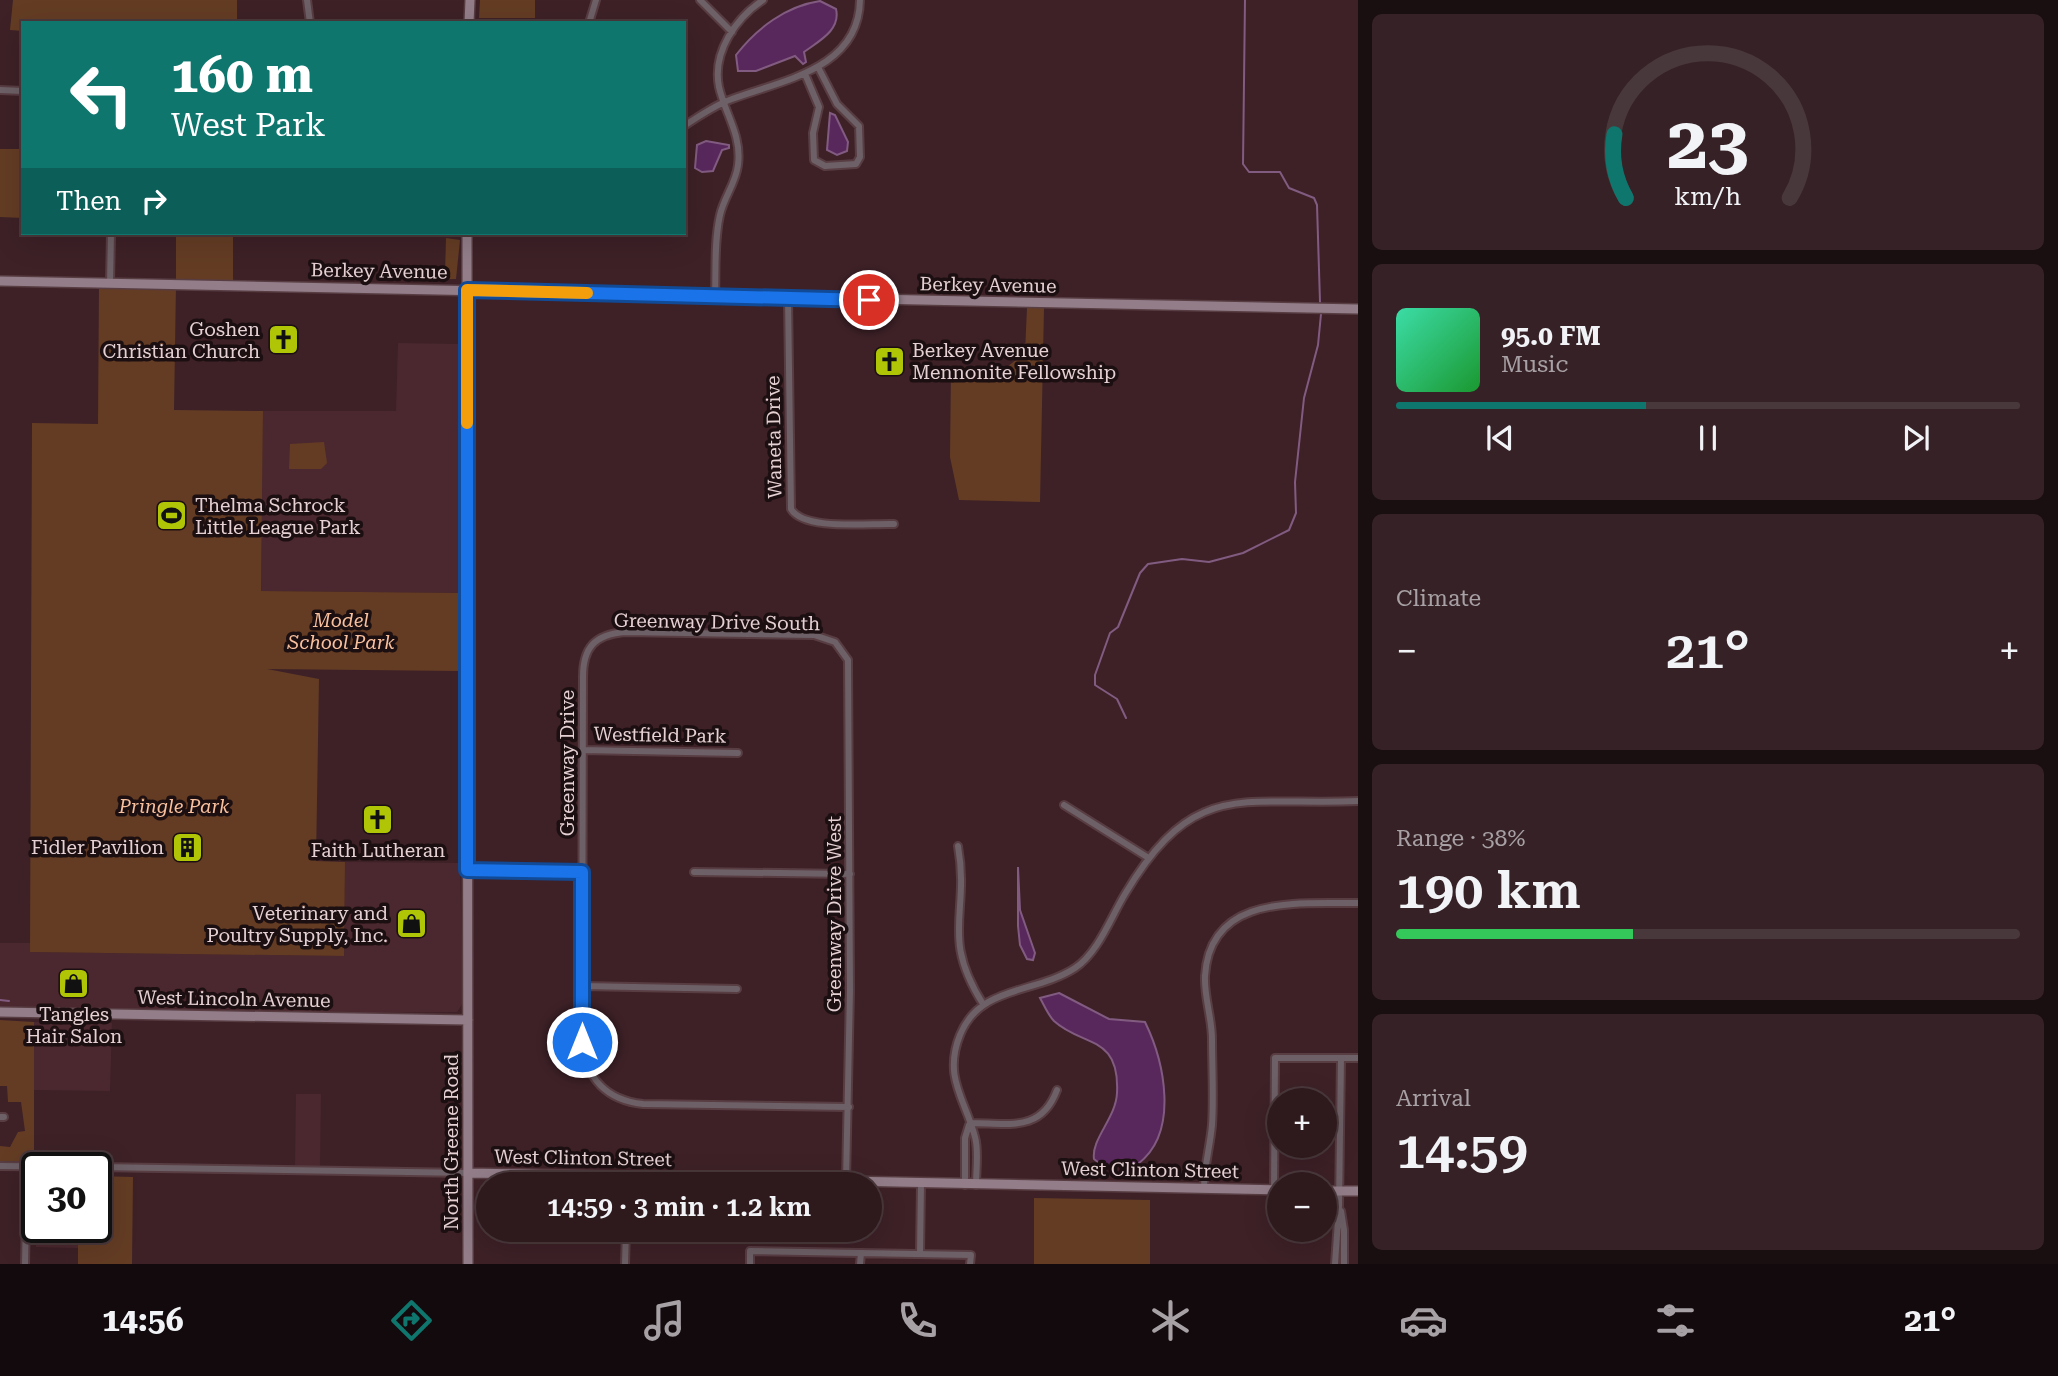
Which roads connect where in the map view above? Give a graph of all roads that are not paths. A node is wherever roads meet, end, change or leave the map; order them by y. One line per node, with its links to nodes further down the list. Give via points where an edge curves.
1 (307, 0): 7 (street)
2 (470, 0): 8 (street)
3 (596, 0): 9 (street)
4 (700, 0): 10 (street)
5 (763, 0): 10 (street)
6 (860, 0): 11 (street, via 858,20 848,41)
7 (310, 21)
8 (469, 21)
9 (590, 21)
10 (732, 32): 15 (street, via 719,66)
11 (818, 67): 12 (street); 12 (street, via 837,104 859,126 856,164 825,166 814,160 813,133 819,107)
12 (805, 74): 15 (street)
13 (0, 90): 14 (street)
14 (21, 91)
15 (724, 102): 16 (street); 22 (street, via 736,131 739,164 720,216)
16 (686, 125)
17 (111, 235): 20 (street)
18 (467, 235): 21 (street, North Greene Road)
19 (0, 281): 20 (street, Berkey Avenue)
20 (110, 283): 21 (street, Berkey Avenue)
21 (467, 290): 22 (street, Berkey Avenue); 34 (street, North Greene Road)
22 (715, 296): 23 (street, Berkey Avenue)
23 (788, 298): 24 (street, Berkey Avenue); 25 (street, Waneta Drive, via 791,509 809,522)
24 (1358, 309)
25 (894, 524)
26 (592, 642): 27 (street, Greenway Drive South, via 624,632 814,635); 28 (street, Greenway Drive, via 583,660)
27 (841, 648): 37 (street, Greenway Drive West, via 849,670)
28 (582, 750): 29 (street, Westfield Park); 35 (street, Greenway Drive)
29 (738, 752)
30 (1358, 802): 33 (street, via 1229,804 1178,827)
31 (1064, 805): 33 (street)
32 (958, 846): 41 (street, via 962,881 957,940 966,973)
33 (1147, 857): 41 (street, via 1082,962 1064,974)
34 (467, 870): 35 (street); 43 (street, North Greene Road)
35 (582, 872): 39 (street, Greenway Drive)
36 (694, 872): 37 (street)
37 (850, 874): 47 (street, Greenway Drive West)
38 (1358, 903): 60 (street, via 1257,908 1232,922 1214,943 1205,974 1212,1024 1212,1124)
39 (582, 986): 40 (street); 47 (street, Greenway Drive, via 583,1054 603,1090 621,1100)
40 (737, 989)
41 (983, 1004): 48 (street, via 968,1019 953,1062 956,1086)
42 (0, 1012): 43 (street, West Lincoln Avenue)
43 (468, 1020): 54 (street, North Greene Road)
44 (1341, 1058): 45 (street); 53 (street, via 1275,1058); 62 (street)
45 (1358, 1058)
46 (1057, 1090): 48 (street, via 1043,1115 1028,1122)
47 (849, 1107): 52 (street, Greenway Drive West)
48 (970, 1123): 58 (street, via 965,1138); 59 (street, via 976,1139)
49 (0, 1166): 50 (street, West Clinton Street)
50 (21, 1166)
51 (112, 1167): 54 (street, West Clinton Street)
52 (846, 1172)
53 (1277, 1172)
54 (469, 1173): 55 (street, West Clinton Street); 70 (street, North Greene Road)
55 (476, 1173)
56 (882, 1183): 57 (street, West Clinton Street)
57 (921, 1184): 58 (street, West Clinton Street); 68 (street)
58 (965, 1185): 59 (street, West Clinton Street)
59 (976, 1185): 60 (street, West Clinton Street)
60 (1203, 1188): 61 (street, West Clinton Street)
61 (1267, 1190)
62 (1340, 1191): 63 (street); 64 (street)
63 (1358, 1191)
64 (1339, 1206): 75 (street); 76 (street, via 1345,1230)
65 (626, 1242): 71 (street)
66 (25, 1243): 69 (street)
67 (861, 1253): 68 (street); 72 (street, via 750,1251); 73 (street)
68 (920, 1254): 74 (street, via 971,1255)
69 (25, 1264)
70 (468, 1264)
71 (625, 1264)
72 (750, 1264)
73 (860, 1264)
74 (971, 1264)
75 (1335, 1264)
76 (1344, 1264)

